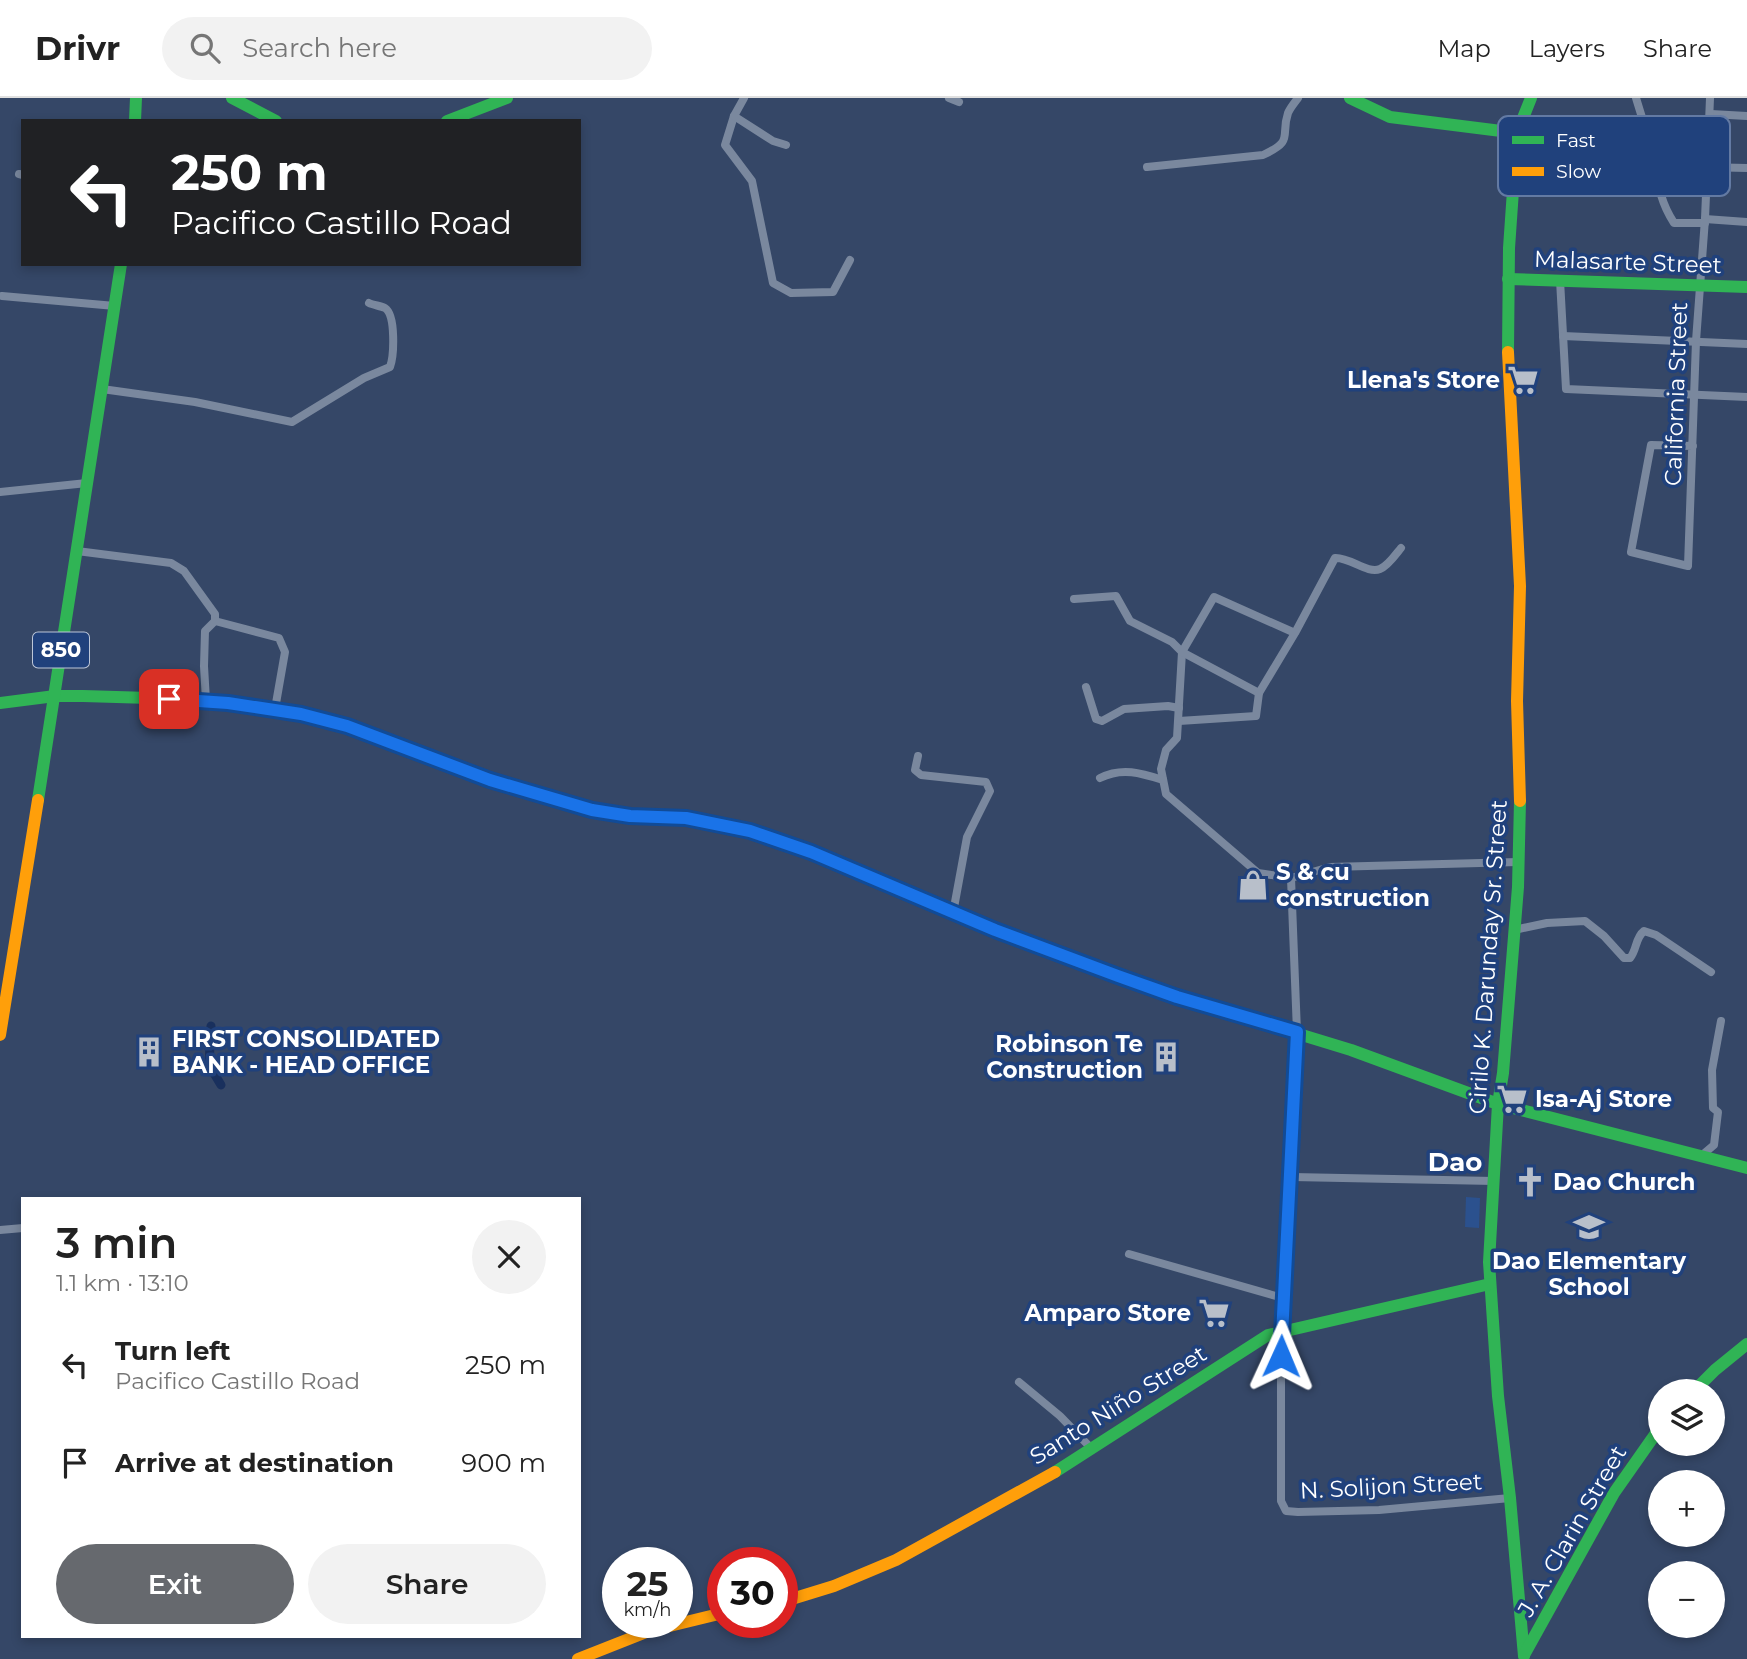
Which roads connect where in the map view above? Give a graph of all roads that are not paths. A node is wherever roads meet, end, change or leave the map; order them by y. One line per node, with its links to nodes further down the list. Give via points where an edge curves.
1 (136, 98): 17 (main road)
2 (232, 98): 18 (main road)
3 (507, 98): 19 (main road)
4 (744, 98): 13 (street)
5 (949, 98): 11 (street)
6 (1298, 98): 22 (street, via 1288,113 1286,137 1263,155)
7 (1350, 98): 20 (main road, via 1390,117)
8 (1531, 98): 14 (main road, Cirilo K. Darunday Sr. Street)
9 (1636, 98): 15 (street)
10 (1710, 98): 12 (street, California Street)
11 (959, 102)
12 (1711, 114): 16 (street)
13 (734, 116): 21 (street); 28 (street, via 725,145 752,181 773,283 791,293 834,292)
14 (1524, 116)
15 (1642, 116)
16 (1747, 116)
17 (135, 119)
18 (272, 119)
19 (452, 119)
20 (1498, 131)
21 (786, 145)
22 (1147, 167)
23 (1513, 196): 30 (main road, Cirilo K. Darunday Sr. Street)
24 (1661, 196): 26 (street, via 1674,223)
25 (1706, 196): 26 (street, California Street)
26 (1705, 221): 27 (street); 32 (street, California Street)
27 (1747, 222)
28 (850, 260)
29 (121, 266): 36 (main road, 850)
30 (1508, 279): 31 (main road, Malasarte Street); 63 (main road, Cirilo K. Darunday Sr. Street, via 1520,613)
31 (1560, 280): 32 (main road, Malasarte Street); 37 (street)
32 (1700, 284): 33 (main road, Malasarte Street); 38 (street, California Street)
33 (1747, 287)
34 (2, 296): 36 (street)
35 (369, 303): 40 (street, via 391,314 390,367 292,422 195,402)
36 (115, 306): 40 (main road, 850)
37 (1563, 337): 38 (street); 41 (street, via 1566,389)
38 (1696, 341): 39 (street); 41 (street, California Street)
39 (1747, 344)
40 (102, 390): 44 (main road, 850)
41 (1695, 394): 42 (street); 43 (street, California Street)
42 (1747, 397)
43 (1693, 446): 43 (street, California Street, via 1688,566 1631,552 1651,445)
44 (87, 483): 45 (street); 47 (main road, 850)
45 (0, 492)
46 (1401, 548): 50 (street, via 1383,568 1374,570 1335,558)
47 (77, 551): 49 (street, via 171,563 184,571 215,614); 54 (main road, 850)
48 (1074, 599): 51 (street, via 1116,596 1130,621)
49 (215, 621): 55 (street, via 205,631); 58 (street, via 279,638 285,652)
50 (1295, 633): 51 (street, via 1214,597); 53 (street)
51 (1182, 652): 53 (street); 57 (street)
52 (1086, 687): 57 (street, via 1096,719 1102,721 1124,709)
53 (1259, 693): 59 (street, via 1256,716)
54 (55, 696): 55 (main road); 56 (main road); 70 (main road, 850)
55 (206, 701): 58 (main road)
56 (0, 704)
57 (1179, 708): 59 (street)
58 (275, 709): 65 (main road, via 347,726 490,780 592,810 686,818 771,838)
59 (1180, 721): 62 (street, via 1177,738 1166,750)
60 (918, 756): 65 (street, via 915,769 921,775 986,782 990,791 967,836)
61 (1100, 778): 62 (street, via 1113,771)
62 (1163, 780): 64 (street, via 1166,794 1258,873)
63 (1518, 862): 64 (street, via 1329,867); 66 (main road, Cirilo K. Darunday Sr. Street)
64 (1291, 878): 69 (street)
65 (953, 913): 69 (main road, via 1177,997)
66 (1514, 930): 67 (street, via 1585,921 1624,958 1635,953 1644,931); 71 (main road, Cirilo K. Darunday Sr. Street)
67 (1711, 972)
68 (1721, 1021): 72 (street, via 1712,1070 1713,1108 1718,1112 1714,1145)
69 (1297, 1032): 71 (main road); 74 (street)
70 (0, 1035)
71 (1498, 1104): 72 (main road); 75 (main road, Cirilo K. Darunday Sr. Street)
72 (1701, 1156): 73 (main road)
73 (1747, 1168)
74 (1292, 1177): 75 (street); 80 (street)
75 (1493, 1181): 79 (main road, Cirilo K. Darunday Sr. Street)
76 (21, 1228): 77 (street)
77 (0, 1230)
78 (1129, 1254): 80 (street)
79 (1490, 1284): 81 (main road, Santo Niño Street); 87 (main road, Cirilo K. Darunday Sr. Street)
80 (1283, 1298): 81 (street)
81 (1281, 1332): 86 (main road, Santo Niño Street, via 1244,1349); 87 (street, N. Solijon Street, via 1281,1501 1286,1511 1379,1510)
82 (1747, 1344): 83 (main road)
83 (1706, 1379)
84 (1018, 1381): 86 (street)
85 (1648, 1445): 90 (main road, J. A. Clarin Street, via 1614,1493)
86 (1091, 1448): 88 (main road, Santo Niño Street, via 896,1560)
87 (1510, 1498): 90 (main road, Cirilo K. Darunday Sr. Street)
88 (798, 1597)
89 (707, 1616): 91 (main road)
90 (1524, 1658)
91 (578, 1659)

